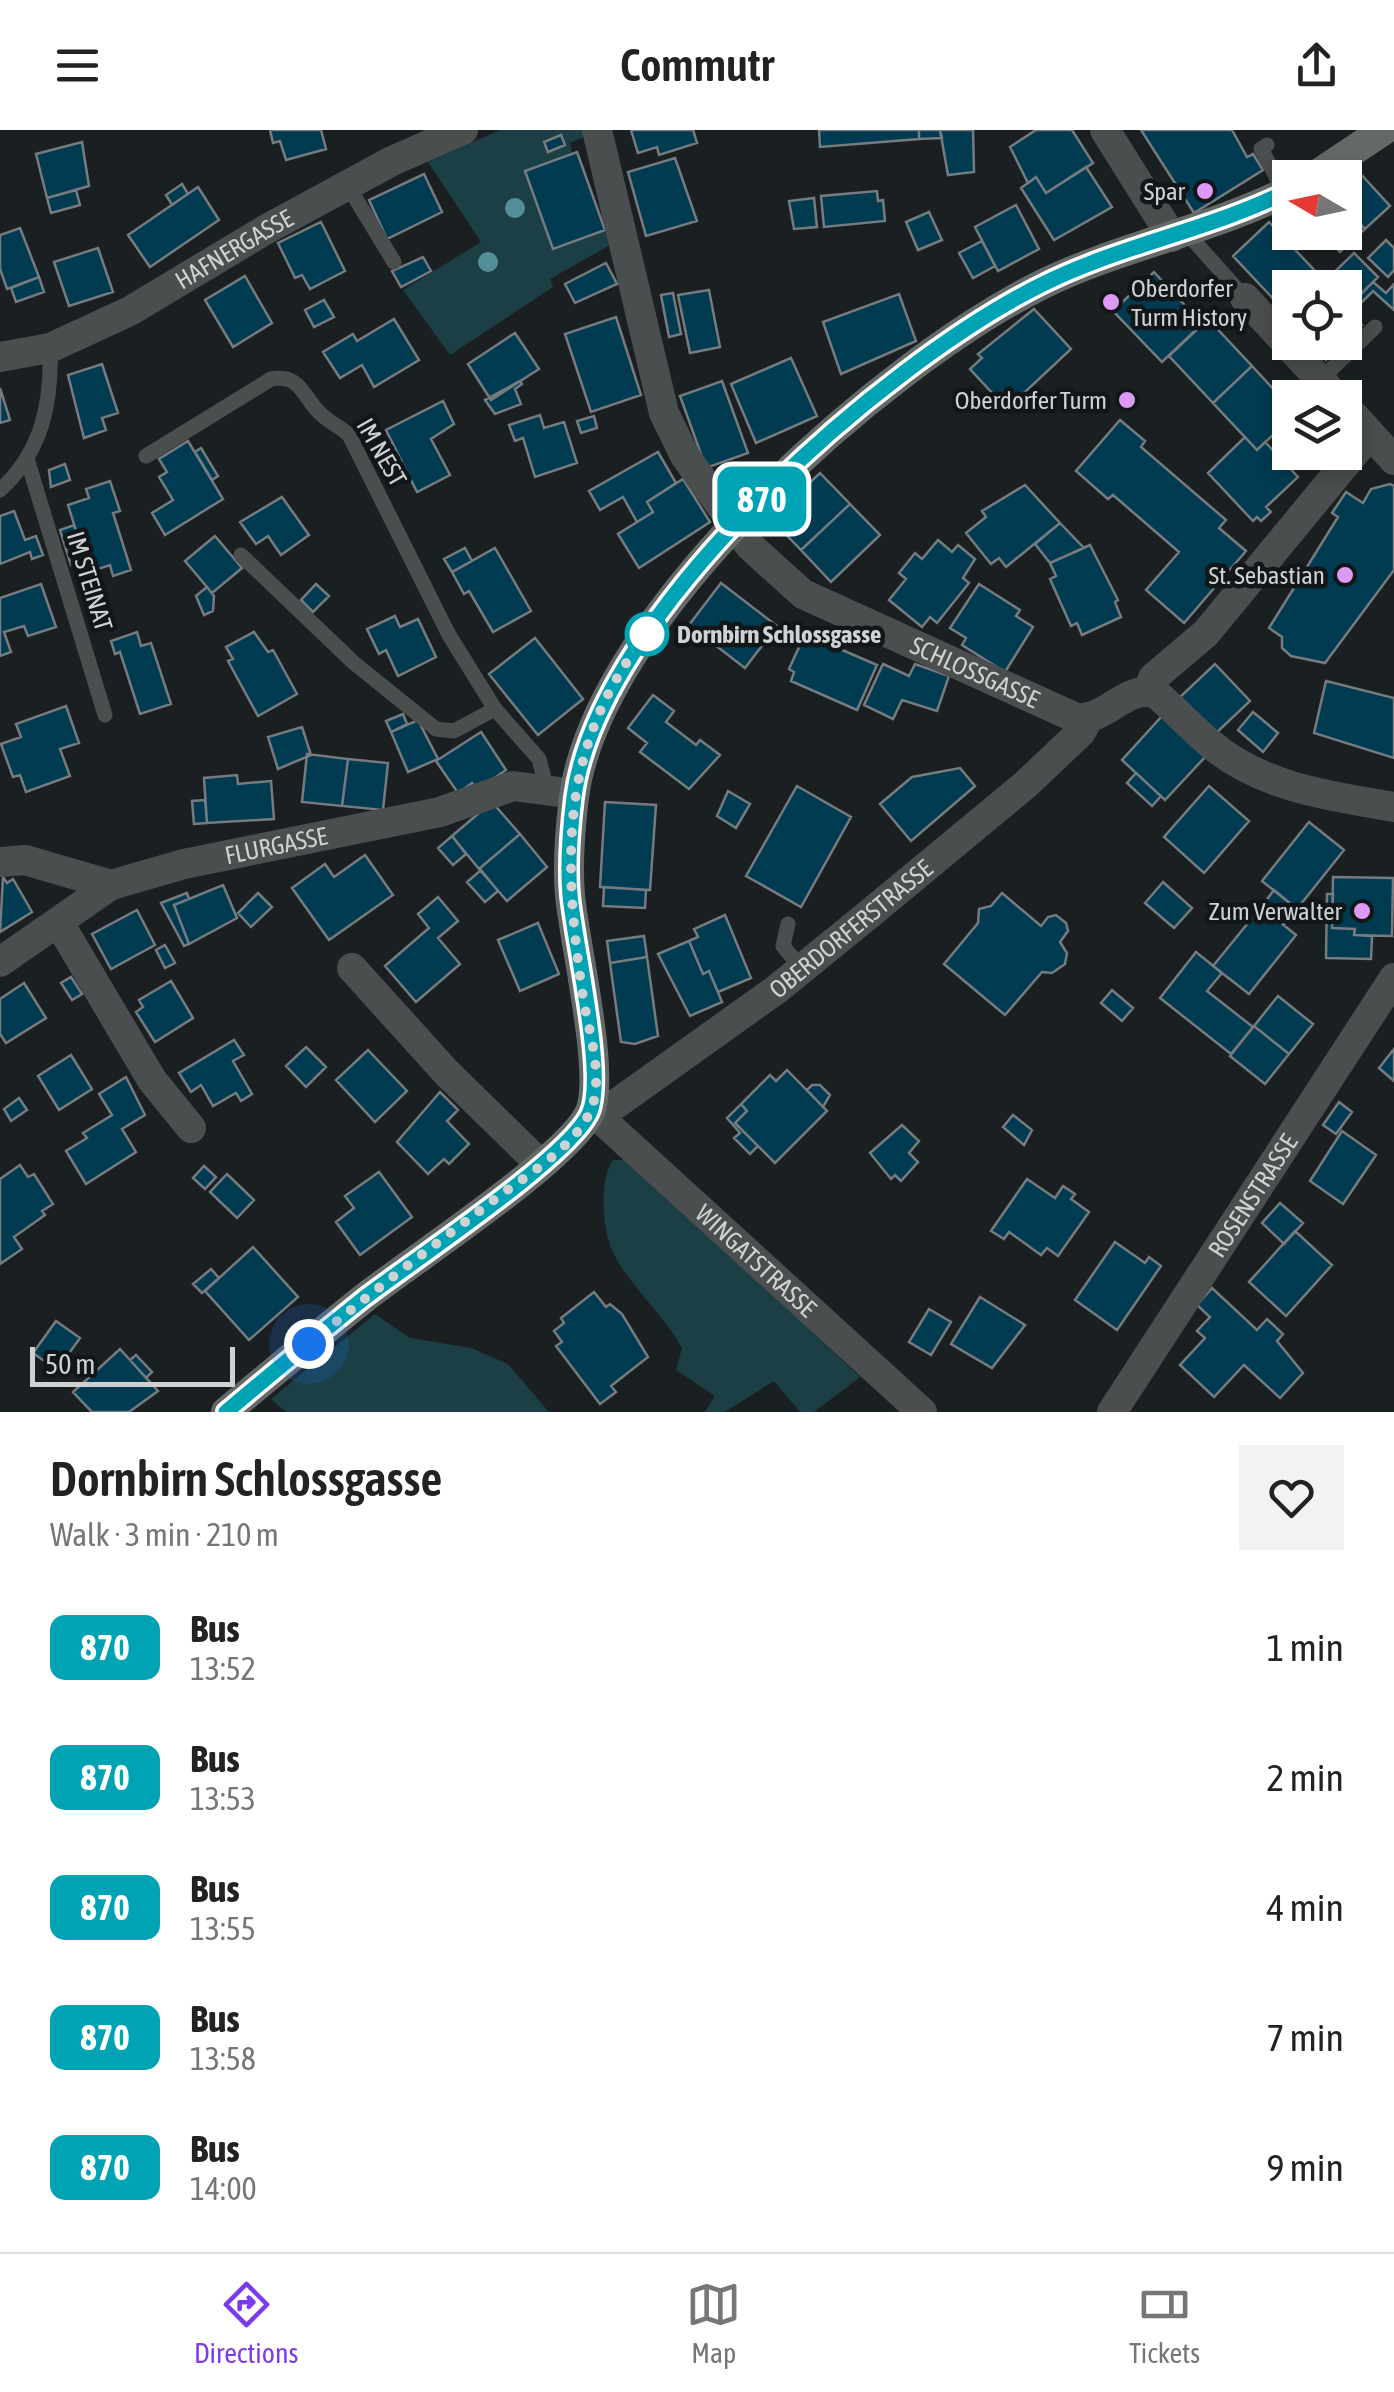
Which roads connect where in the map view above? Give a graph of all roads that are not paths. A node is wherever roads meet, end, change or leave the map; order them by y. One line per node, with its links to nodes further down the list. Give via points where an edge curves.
1 (463, 130): 8 (street, HAFNERGASSE)
2 (597, 130): 24 (street, SCHLOSSGASSE, via 664,413 685,456)
3 (1105, 130): 10 (street)
4 (1384, 130): 7 (main road)
5 (1267, 144): 6 (lane, via 1261,148)
6 (1272, 160)
7 (1328, 160)
8 (348, 186): 11 (lane); 14 (street, HAFNERGASSE, via 141,305)
9 (1272, 197): 10 (main road)
10 (1179, 235): 12 (lane); 24 (main road, via 1044,283 960,333 861,408)
11 (394, 262)
12 (1246, 298): 16 (street)
13 (1376, 327): 17 (lane)
14 (50, 348): 15 (street, HAFNERGASSE); 22 (lane, via 44,420)
15 (2, 351)
16 (1322, 380)
17 (1335, 380)
18 (1362, 425): 19 (street)
19 (1370, 434): 21 (street); 26 (street, via 1206,633)
20 (146, 456): 27 (lane, IM NEST, via 271,379 302,386 321,415 349,435 449,635)
21 (1394, 460)
22 (28, 462): 23 (lane); 28 (lane, IM STEINAT)
23 (0, 490)
24 (736, 524): 29 (street, SCHLOSSGASSE, via 750,546 803,594); 30 (main road, via 634,654)
25 (241, 555): 27 (lane, via 354,663 436,729 454,731)
26 (1149, 690): 29 (street); 31 (street, via 1215,748 1250,769 1291,787)
27 (495, 710): 30 (lane, IM NEST)
28 (105, 715)
29 (1088, 719): 38 (street, OBERDORFERSTRASSE, via 1025,785)
30 (561, 791): 33 (street, FLURGASSE, via 514,786 440,812); 40 (main road, via 596,1075)
31 (1394, 807)
32 (0, 862): 33 (street, via 25,860)
33 (111, 885): 34 (street, FLURGASSE)
34 (59, 922): 36 (street, FLURGASSE); 41 (street, via 152,1080)
35 (788, 924): 38 (lane, via 783,946)
36 (0, 962)
37 (352, 968): 42 (street)
38 (802, 969): 40 (street, OBERDORFERSTRASSE, via 616,1104)
39 (1394, 978): 45 (street, ROSENSTRASSE)
40 (592, 1111): 42 (main road); 44 (street, WINGATSTRASSE)
41 (191, 1128)
42 (540, 1164): 43 (main road)
43 (226, 1412)
44 (922, 1412)
45 (1112, 1412)

